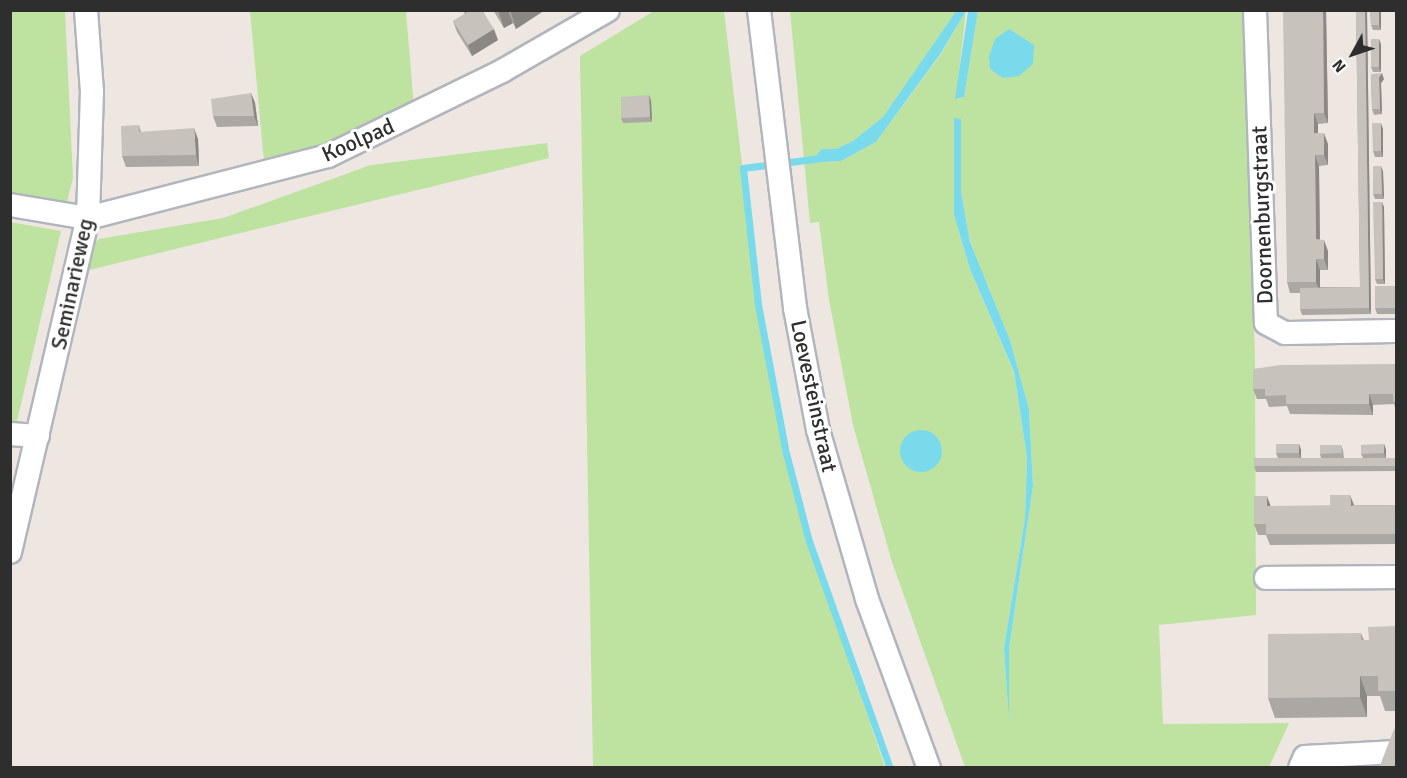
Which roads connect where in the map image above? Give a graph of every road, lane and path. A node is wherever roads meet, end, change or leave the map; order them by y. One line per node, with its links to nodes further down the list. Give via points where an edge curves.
1 (86, 10): 6 (street, Seminarieweg, via 92,92)
2 (608, 10): 6 (street, Koolpad, via 502,71 328,156)
3 (759, 10): 14 (street, Loevesteinstraat, via 795,308 818,430 867,599)
4 (1255, 10): 7 (street, Doornenburgstraat, via 1266,323 1285,333)
5 (10, 205): 6 (street)
6 (88, 218): 9 (street, Seminarieweg)
7 (1396, 331)
8 (10, 434): 9 (street)
9 (38, 436): 10 (street, Seminarieweg)
10 (10, 552)
11 (1396, 576): 12 (street)
12 (1266, 578)
13 (1384, 758): 15 (street, via 1305,757)
14 (929, 768)
15 (1300, 768)

